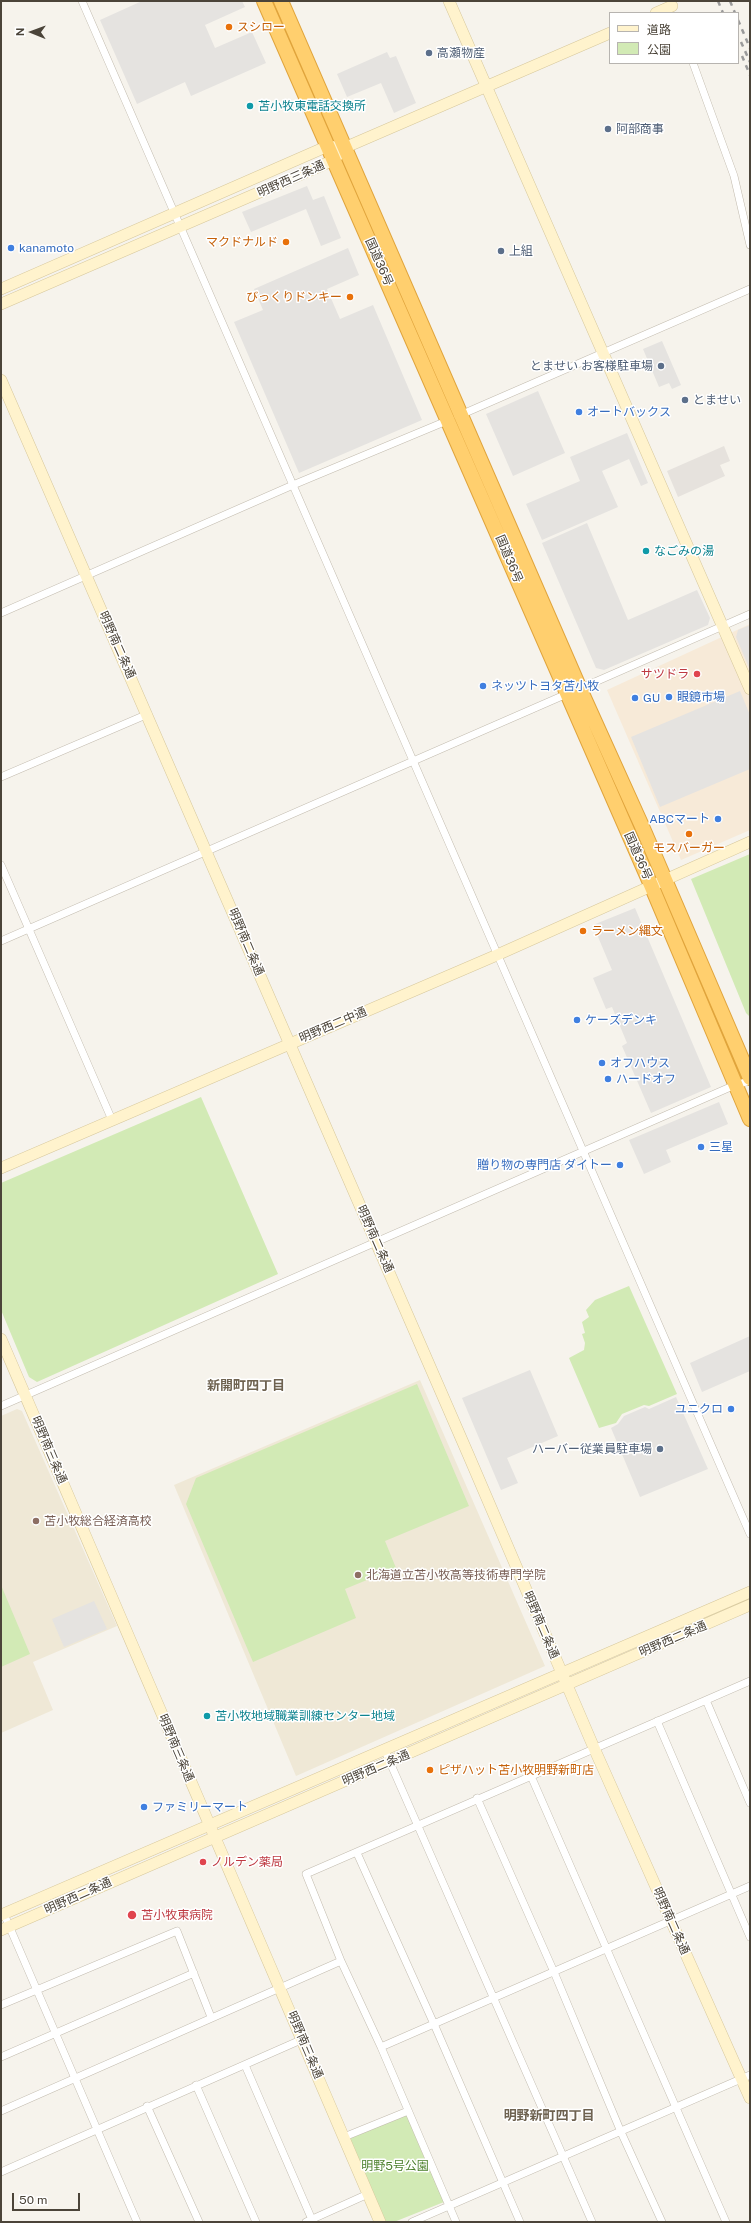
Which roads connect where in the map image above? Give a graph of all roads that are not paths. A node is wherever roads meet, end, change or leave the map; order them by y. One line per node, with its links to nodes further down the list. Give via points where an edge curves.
1 (82, 1): 13 (street)
2 (264, 1): 10 (highway, 国道36号)
3 (281, 1): 11 (highway, 国道36号)
4 (450, 1): 9 (street)
5 (672, 7): 6 (street)
6 (659, 12)
7 (609, 33): 9 (street)
8 (692, 64): 15 (street, via 734,176)
9 (487, 86): 11 (street); 19 (street)
10 (328, 146): 11 (street, 明野西三条通); 12 (highway, 国道36号); 13 (street, 明野西三条通)
11 (344, 148): 12 (street, 明野西三条通); 21 (highway, 国道36号)
12 (334, 160): 14 (street, 明野西三条通); 21 (highway, 国道36号)
13 (174, 214): 14 (street); 17 (street, 明野西三条通)
14 (180, 227): 18 (street, 明野西三条通); 22 (street)
15 (750, 246)
16 (750, 288): 19 (street)
17 (1, 289)
18 (1, 304)
19 (602, 353): 21 (street); 26 (street)
20 (1, 380): 23 (street, 明野南二条通)
21 (454, 418): 22 (street); 28 (highway, 国道36号, via 489,476)
22 (293, 485): 23 (street); 30 (street)
23 (86, 576): 24 (street); 29 (street, 明野南二条通)
24 (1, 614)
25 (750, 614): 26 (street)
26 (723, 625): 27 (street); 28 (street)
27 (750, 689)
28 (574, 691): 30 (street); 35 (highway, 国道36号); 36 (highway, 国道36号)
29 (148, 714): 31 (street); 33 (street, 明野南二条通)
30 (412, 762): 33 (street); 39 (street)
31 (1, 777)
32 (750, 842): 35 (street, 明野西二中通)
33 (206, 851): 37 (street); 40 (street, 明野南二条通)
34 (1, 865): 37 (street)
35 (664, 879): 36 (street, 明野西二中通); 41 (highway, 国道36号)
36 (651, 885): 39 (street, 明野西二中通); 43 (highway, 国道36号)
37 (29, 929): 38 (street); 45 (street)
38 (1, 941)
39 (497, 955): 40 (street, 明野西二中通); 46 (street)
40 (289, 1044): 45 (street, 明野西二中通); 48 (street, 明野南二条通)
41 (750, 1078)
42 (750, 1081): 43 (street)
43 (735, 1085): 44 (highway, 国道36号); 46 (street)
44 (750, 1119)
45 (112, 1120): 47 (street, 明野西二中通)
46 (584, 1153): 48 (street); 52 (street)
47 (1, 1168)
48 (376, 1242): 50 (street); 55 (street, 明野南二条通)
49 (1, 1339): 50 (street, 明野南三条通)
50 (25, 1395): 51 (street); 67 (street, 明野南三条通)
51 (1, 1406)
52 (750, 1534)
53 (750, 1592): 55 (street, 明野西二条通)
54 (750, 1605): 57 (street, 明野西二条通)
55 (562, 1674): 57 (street, 明野南二条通); 61 (street, 明野西二条通)
56 (750, 1681): 58 (street)
57 (566, 1685): 60 (street, 明野南二条通); 62 (street, 明野西二条通)
58 (706, 1700): 59 (street); 65 (street)
59 (657, 1722): 60 (street); 71 (street)
60 (594, 1748): 63 (street); 73 (street, 明野南二条通)
61 (385, 1751): 62 (street); 67 (street, 明野西二条通)
62 (389, 1762): 66 (street); 68 (street, 明野西二条通)
63 (531, 1776): 64 (street); 76 (street)
64 (477, 1798): 66 (street); 78 (street)
65 (750, 1803)
66 (417, 1825): 69 (street); 82 (street)
67 (210, 1826): 68 (street, 明野南三条通); 72 (street, 明野西二条通)
68 (215, 1837): 74 (street, 明野西二条通); 80 (street, 明野南三条通)
69 (357, 1853): 77 (street, via 306,1874); 85 (street)
70 (750, 1886): 71 (street)
71 (732, 1894): 73 (street); 75 (street)
72 (3, 1914): 74 (street)
73 (671, 1921): 76 (street); 91 (street, 明野南二条通)
74 (5, 1928): 81 (street)
75 (750, 1938)
76 (607, 1949): 78 (street); 96 (street)
77 (341, 1961): 80 (street); 88 (street)
78 (554, 1972): 82 (street); 100 (street)
79 (194, 1973): 81 (street, via 177,1930); 84 (street); 86 (street)
80 (280, 1987): 84 (street); 87 (street, 明野南三条通)
81 (38, 1990): 83 (street); 86 (street)
82 (493, 1999): 85 (street); 102 (street)
83 (1, 2005)
84 (211, 2017): 92 (street)
85 (434, 2024): 88 (street); 104 (street)
86 (55, 2032): 89 (street); 92 (street)
87 (303, 2039): 90 (street); 101 (street, 明野南三条通)
88 (381, 2047): 98 (street)
89 (1, 2057)
90 (245, 2065): 93 (street); 107 (street)
91 (746, 2076): 94 (street, 明野南二条通); 96 (street)
92 (74, 2079): 97 (street); 99 (street)
93 (196, 2085): 95 (street); 110 (street)
94 (750, 2098)
95 (147, 2106): 99 (street); 109 (street)
96 (675, 2108): 100 (street); 117 (street)
97 (1, 2111)
98 (408, 2111): 101 (street); 106 (street)
99 (97, 2131): 103 (street); 108 (street)
100 (621, 2132): 102 (street); 116 (street)
101 (344, 2137): 105 (street, 明野南三条通)
102 (562, 2156): 104 (street); 115 (street)
103 (1, 2172)
104 (503, 2182): 106 (street); 114 (street)
105 (368, 2194): 107 (street); 111 (street, 明野南三条通)
106 (449, 2205): 112 (street); 113 (street)
107 (310, 2221)
108 (137, 2222)
109 (199, 2222)
110 (256, 2222)
111 (380, 2222)
112 (412, 2222)
113 (456, 2222)
114 (520, 2222)
115 (592, 2222)
116 (662, 2222)
117 (726, 2222)

